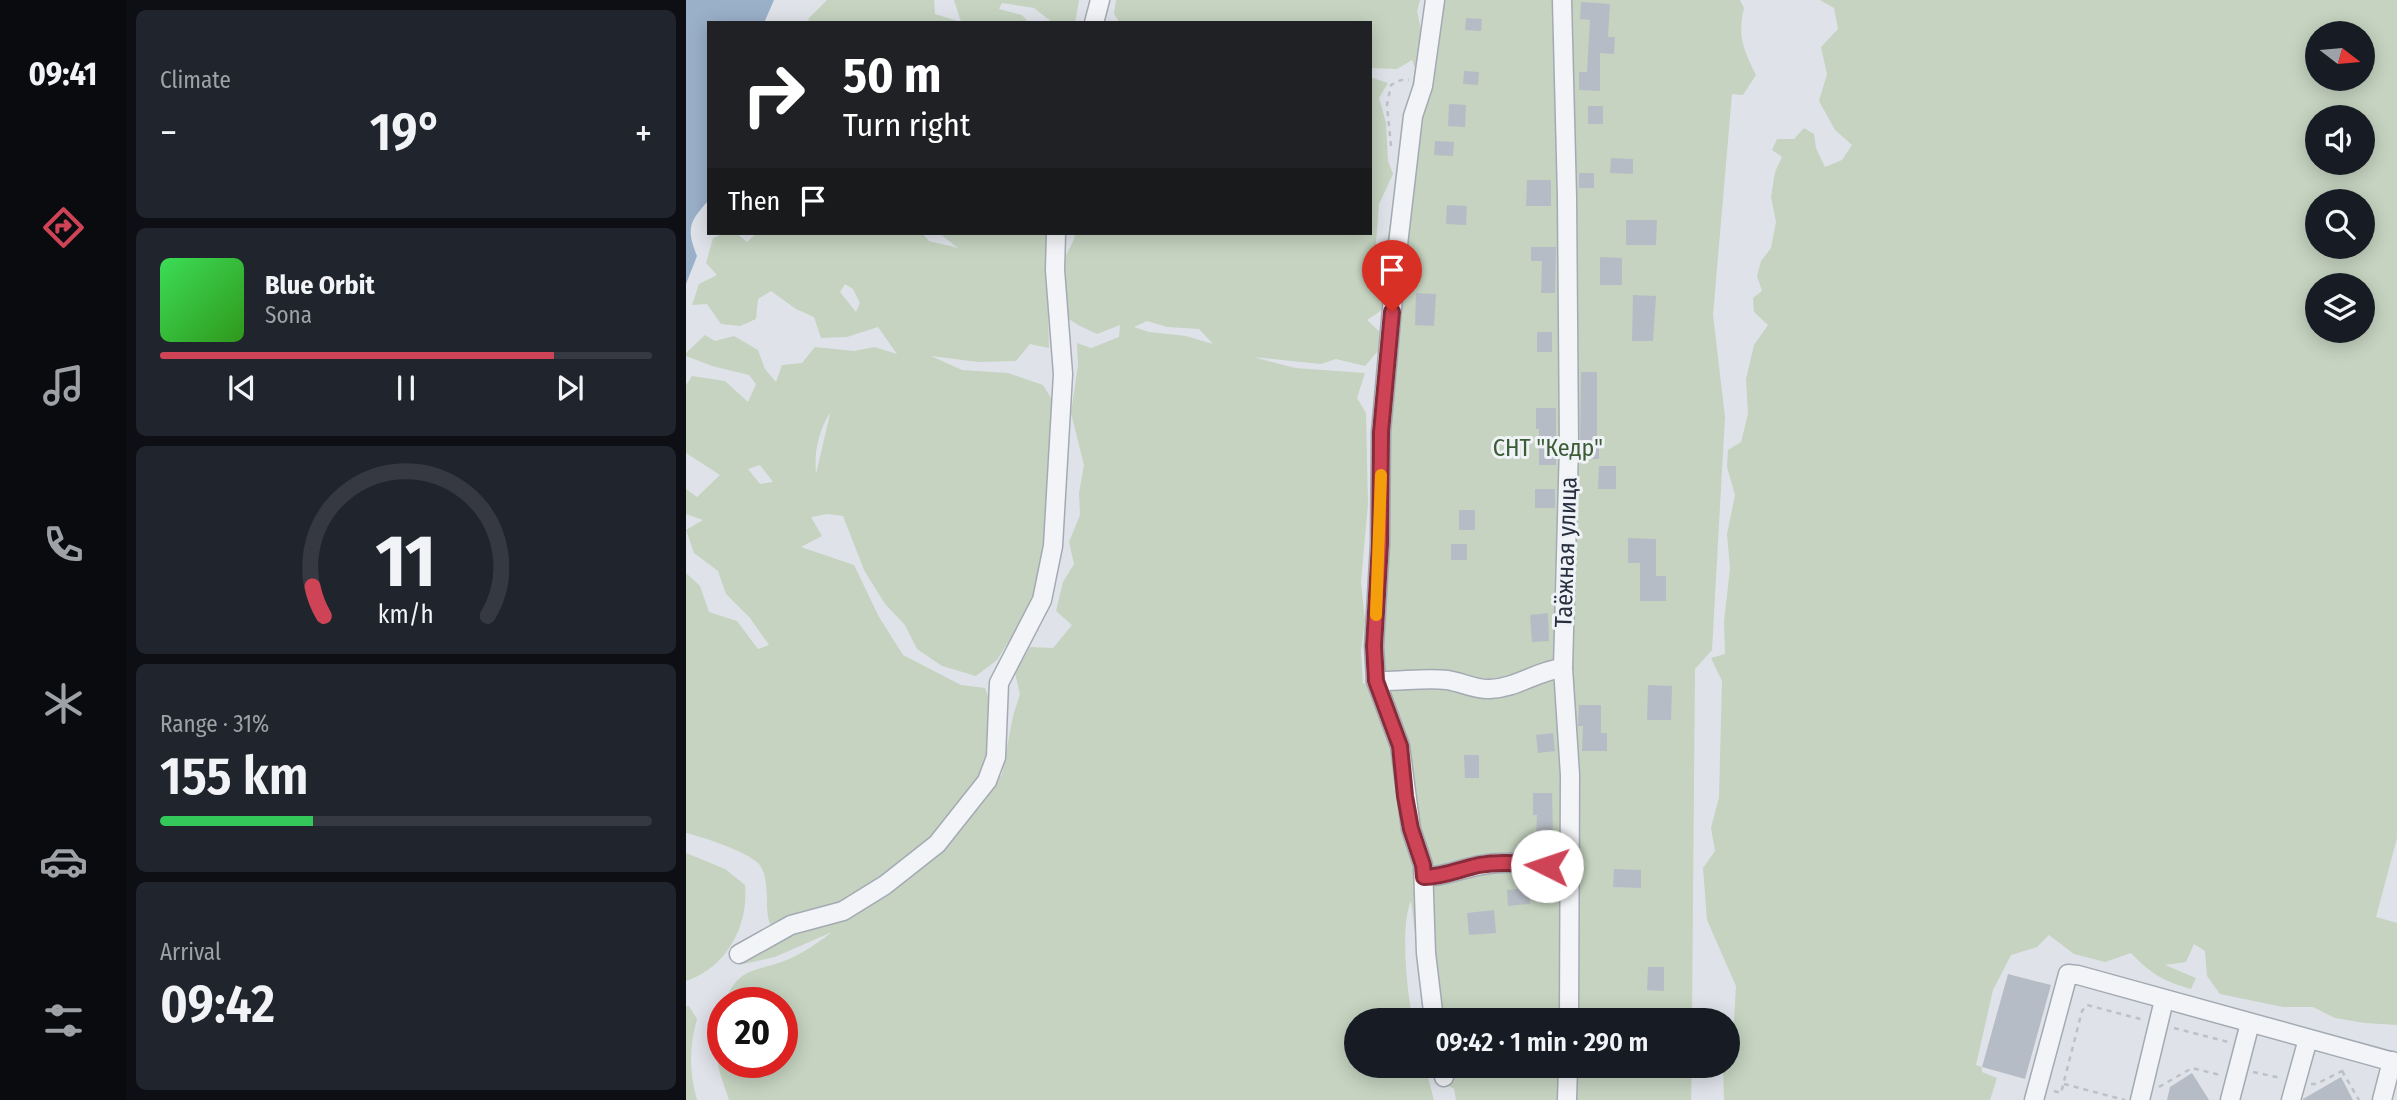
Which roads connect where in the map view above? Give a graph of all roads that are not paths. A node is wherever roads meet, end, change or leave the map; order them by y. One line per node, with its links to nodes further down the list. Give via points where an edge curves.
1 (1100, 0): 4 (street)
2 (1435, 0): 7 (street, via 1423,86 1408,149 1385,382)
3 (1562, 0): 6 (street, Таёжная улица, via 1569,445)
4 (1095, 21)
5 (1056, 235): 10 (street, via 1063,374 1053,546 1042,600 999,683 996,757 987,781 937,844 885,885 843,911 791,925)
6 (1563, 668): 7 (street, via 1488,690 1449,680); 8 (street, Таёжная улица)
7 (1376, 681): 9 (street, via 1400,746 1411,829)
8 (1570, 867): 9 (street, via 1504,862); 13 (street, Таёжная улица)
9 (1424, 877): 12 (street)
10 (739, 954)
11 (2164, 1000): 14 (street); 18 (street, via 2068,974); 20 (street)
12 (1433, 1008)
13 (1569, 1008)
14 (2250, 1023): 15 (street); 21 (street)
15 (2308, 1039): 16 (street); 22 (street)
16 (2394, 1062): 23 (street)
17 (1568, 1078): 19 (street)
18 (2040, 1095)
19 (1567, 1100)
20 (2140, 1100)
21 (2230, 1100)
22 (2291, 1100)
23 (2382, 1100)

